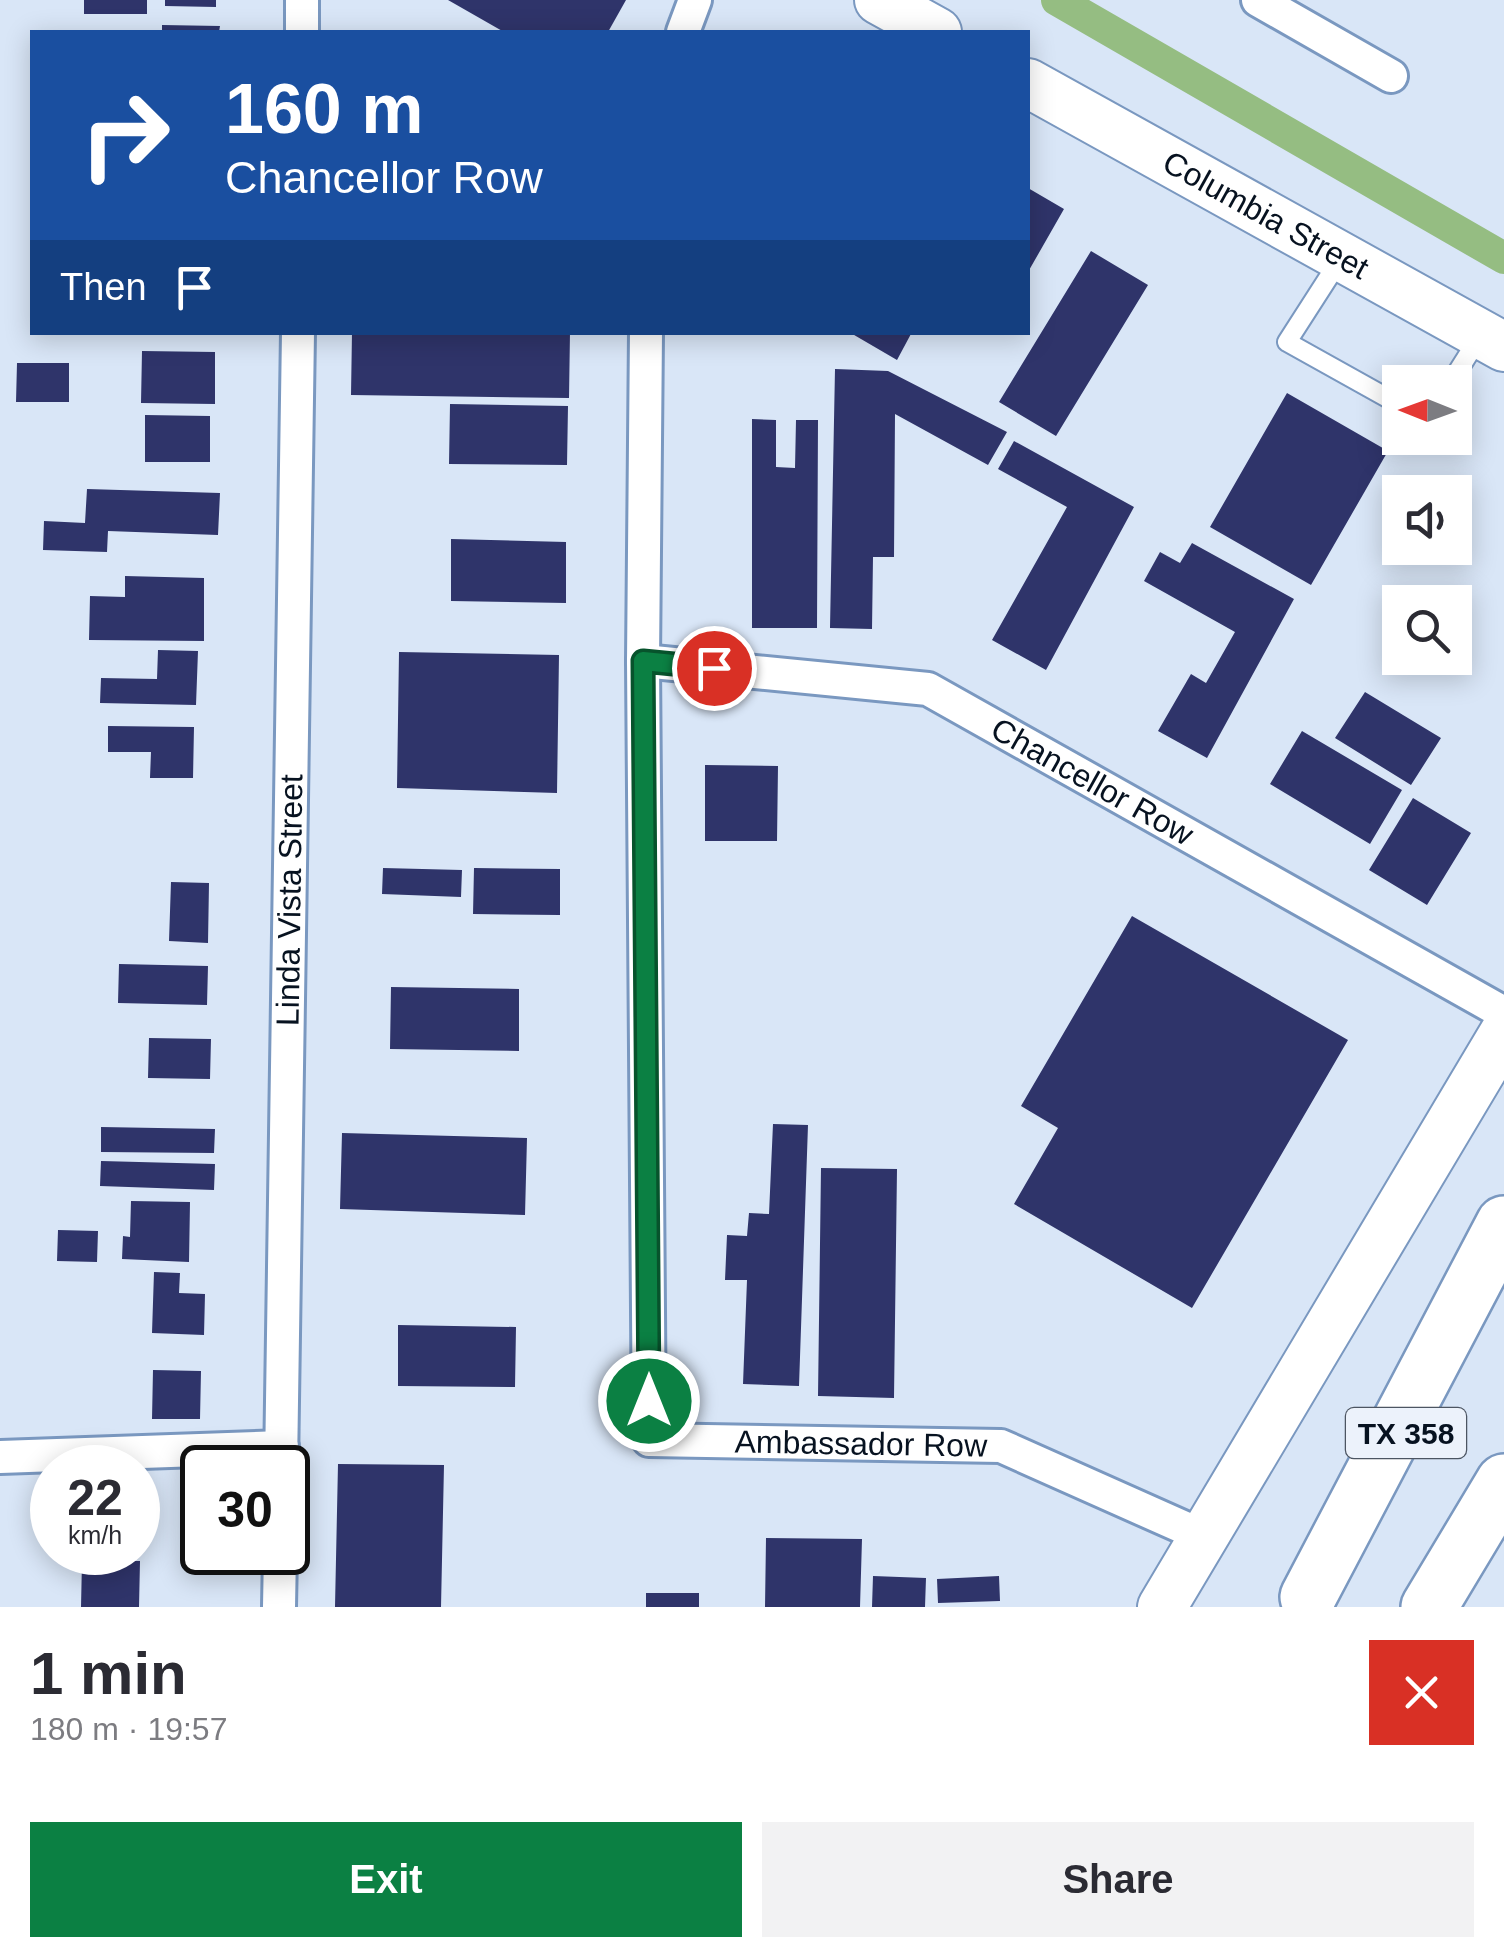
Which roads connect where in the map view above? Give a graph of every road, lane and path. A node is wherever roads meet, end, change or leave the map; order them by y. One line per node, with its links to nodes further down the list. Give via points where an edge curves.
1 (302, 0): 5 (street)
2 (695, 0): 6 (street)
3 (879, 0): 7 (main road)
4 (1267, 2): 8 (street)
5 (302, 30)
6 (684, 30)
7 (933, 30)
8 (1391, 76)
9 (1030, 84): 10 (main road, Columbia Street)
10 (1342, 257): 13 (main road, Columbia Street); 15 (lane, via 1287,342)
11 (298, 335): 21 (street, Linda Vista Street)
12 (646, 335): 16 (street, Ambassador Row)
13 (1492, 341): 14 (lane)
14 (1468, 365)
15 (1382, 395)
16 (643, 661): 17 (street, Chancellor Row, via 928,690); 26 (street, Ambassador Row, via 649,1440 1001,1446)
17 (1504, 1013)
18 (1504, 1033): 26 (main road)
19 (1504, 1224): 29 (highway)
20 (1504, 1270): 29 (highway, TX 358)
21 (282, 1445)
22 (0, 1457): 23 (street)
23 (180, 1457)
24 (1504, 1482): 27 (highway, TX 358)
25 (1504, 1492): 27 (highway)
26 (1202, 1536): 31 (main road)
27 (1461, 1556): 32 (highway, TX 358)
28 (280, 1575): 30 (street)
29 (1304, 1602)
30 (279, 1607)
31 (1162, 1607)
32 (1429, 1607)

